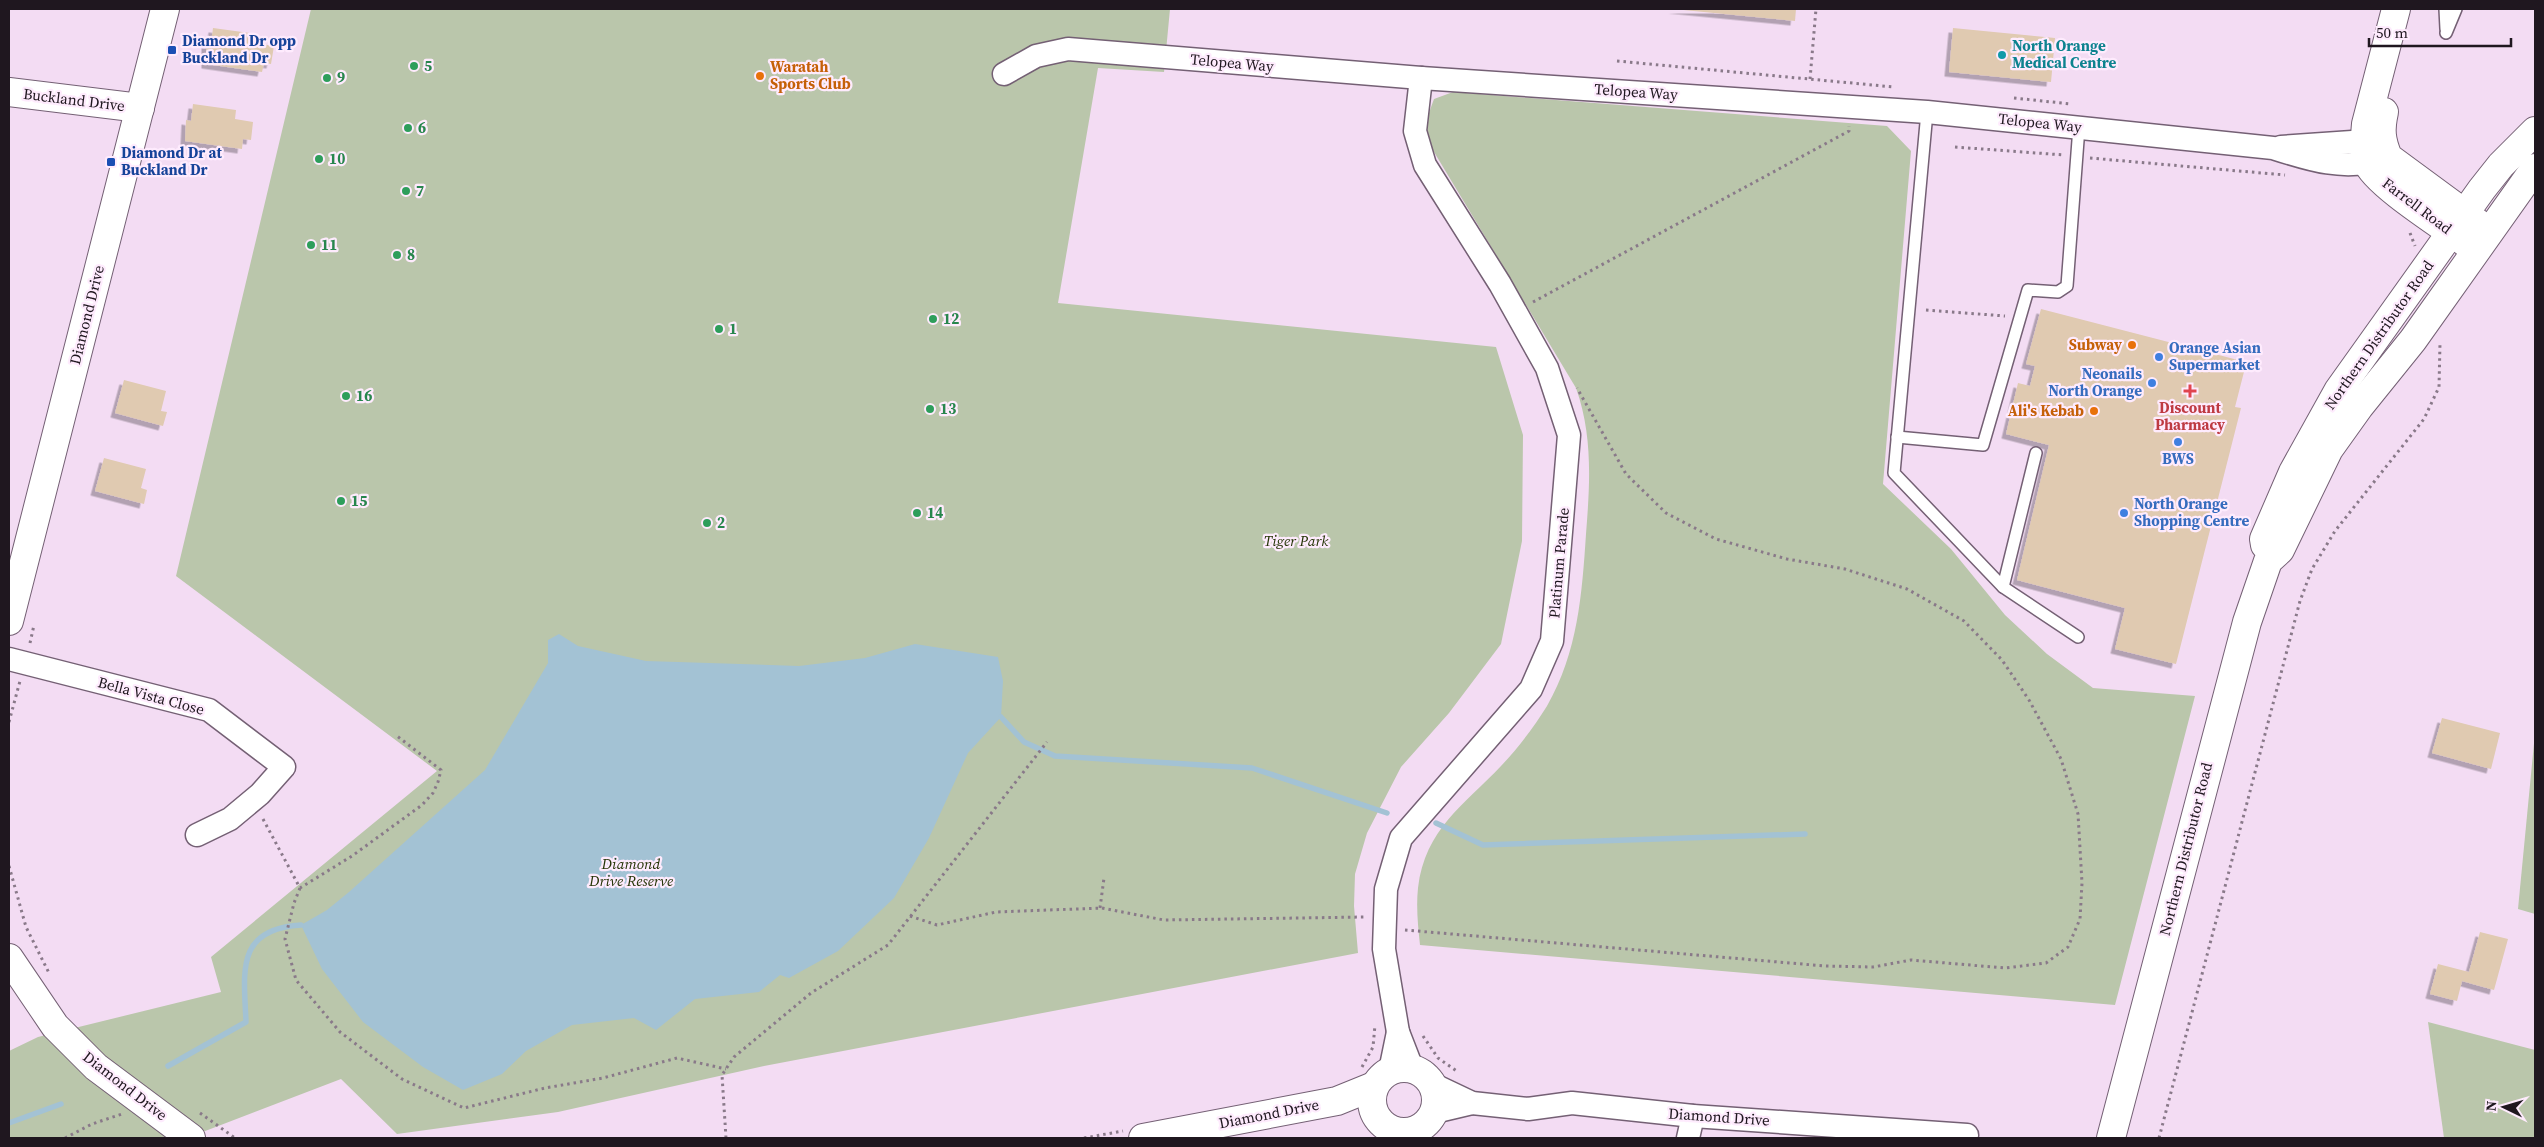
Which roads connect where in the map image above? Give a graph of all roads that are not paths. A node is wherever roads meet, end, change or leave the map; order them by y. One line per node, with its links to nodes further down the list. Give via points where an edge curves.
1 (165, 9): 9 (street, Diamond Drive)
2 (2396, 9): 13 (street, via 2366,124)
3 (2410, 9): 13 (street)
4 (2445, 9): 5 (lane, via 2446,33)
5 (2456, 9)
6 (1004, 74): 7 (street, Telopea Way, via 1036,56 1068,49)
7 (1421, 78): 10 (street, Telopea Way); 26 (street, Platinum Parade, via 1415,131 1425,165 1500,284 1547,368 1569,435 1552,641 1531,689 1401,838 1386,889 1384,949 1398,1032)
8 (9, 92): 9 (street, Buckland Drive)
9 (140, 108): 21 (street, Diamond Drive)
10 (1927, 112): 11 (street, Telopea Way); 17 (lane)
11 (2079, 127): 13 (street, Telopea Way, via 2273,148 2315,143); 17 (lane, via 2066,286 2058,292 2028,290 1983,445)
12 (2535, 131): 15 (street, Northern Distributor Road, via 2501,165)
13 (2375, 151): 15 (street, Farrell Road, via 2380,180)
14 (2535, 168): 16 (street, Northern Distributor Road)
15 (2458, 223): 16 (street, Farrell Road); 19 (street, Northern Distributor Road, via 2338,391 2314,432 2264,539)
16 (2483, 242): 19 (street, Northern Distributor Road, via 2329,449 2280,550)
17 (1897, 437): 20 (lane, via 1894,473)
18 (2036, 453): 20 (lane)
19 (2268, 561): 35 (street, Northern Distributor Road, via 2226,697)
20 (2003, 587): 22 (lane)
21 (9, 621)
22 (2078, 637)
23 (9, 660): 24 (street, Bella Vista Close, via 209,710 284,767 260,794 230,818)
24 (196, 835)
25 (9, 958): 32 (street, Diamond Drive, via 55,1026 96,1067)
26 (1394, 1076): 27 (street, Diamond Drive); 28 (street, Diamond Drive); 30 (street, via 1372,1107); 30 (street, via 1436,1093)
27 (1337, 1101): 30 (street, Diamond Drive); 33 (street, Diamond Drive)
28 (1472, 1103): 29 (street, Diamond Drive, via 1528,1109 1572,1103); 30 (street, Diamond Drive)
29 (1693, 1116): 31 (street, Diamond Drive); 34 (street)
30 (1404, 1128)
31 (1967, 1135)
32 (192, 1138)
33 (1143, 1138)
34 (1688, 1138)
35 (2111, 1138)

